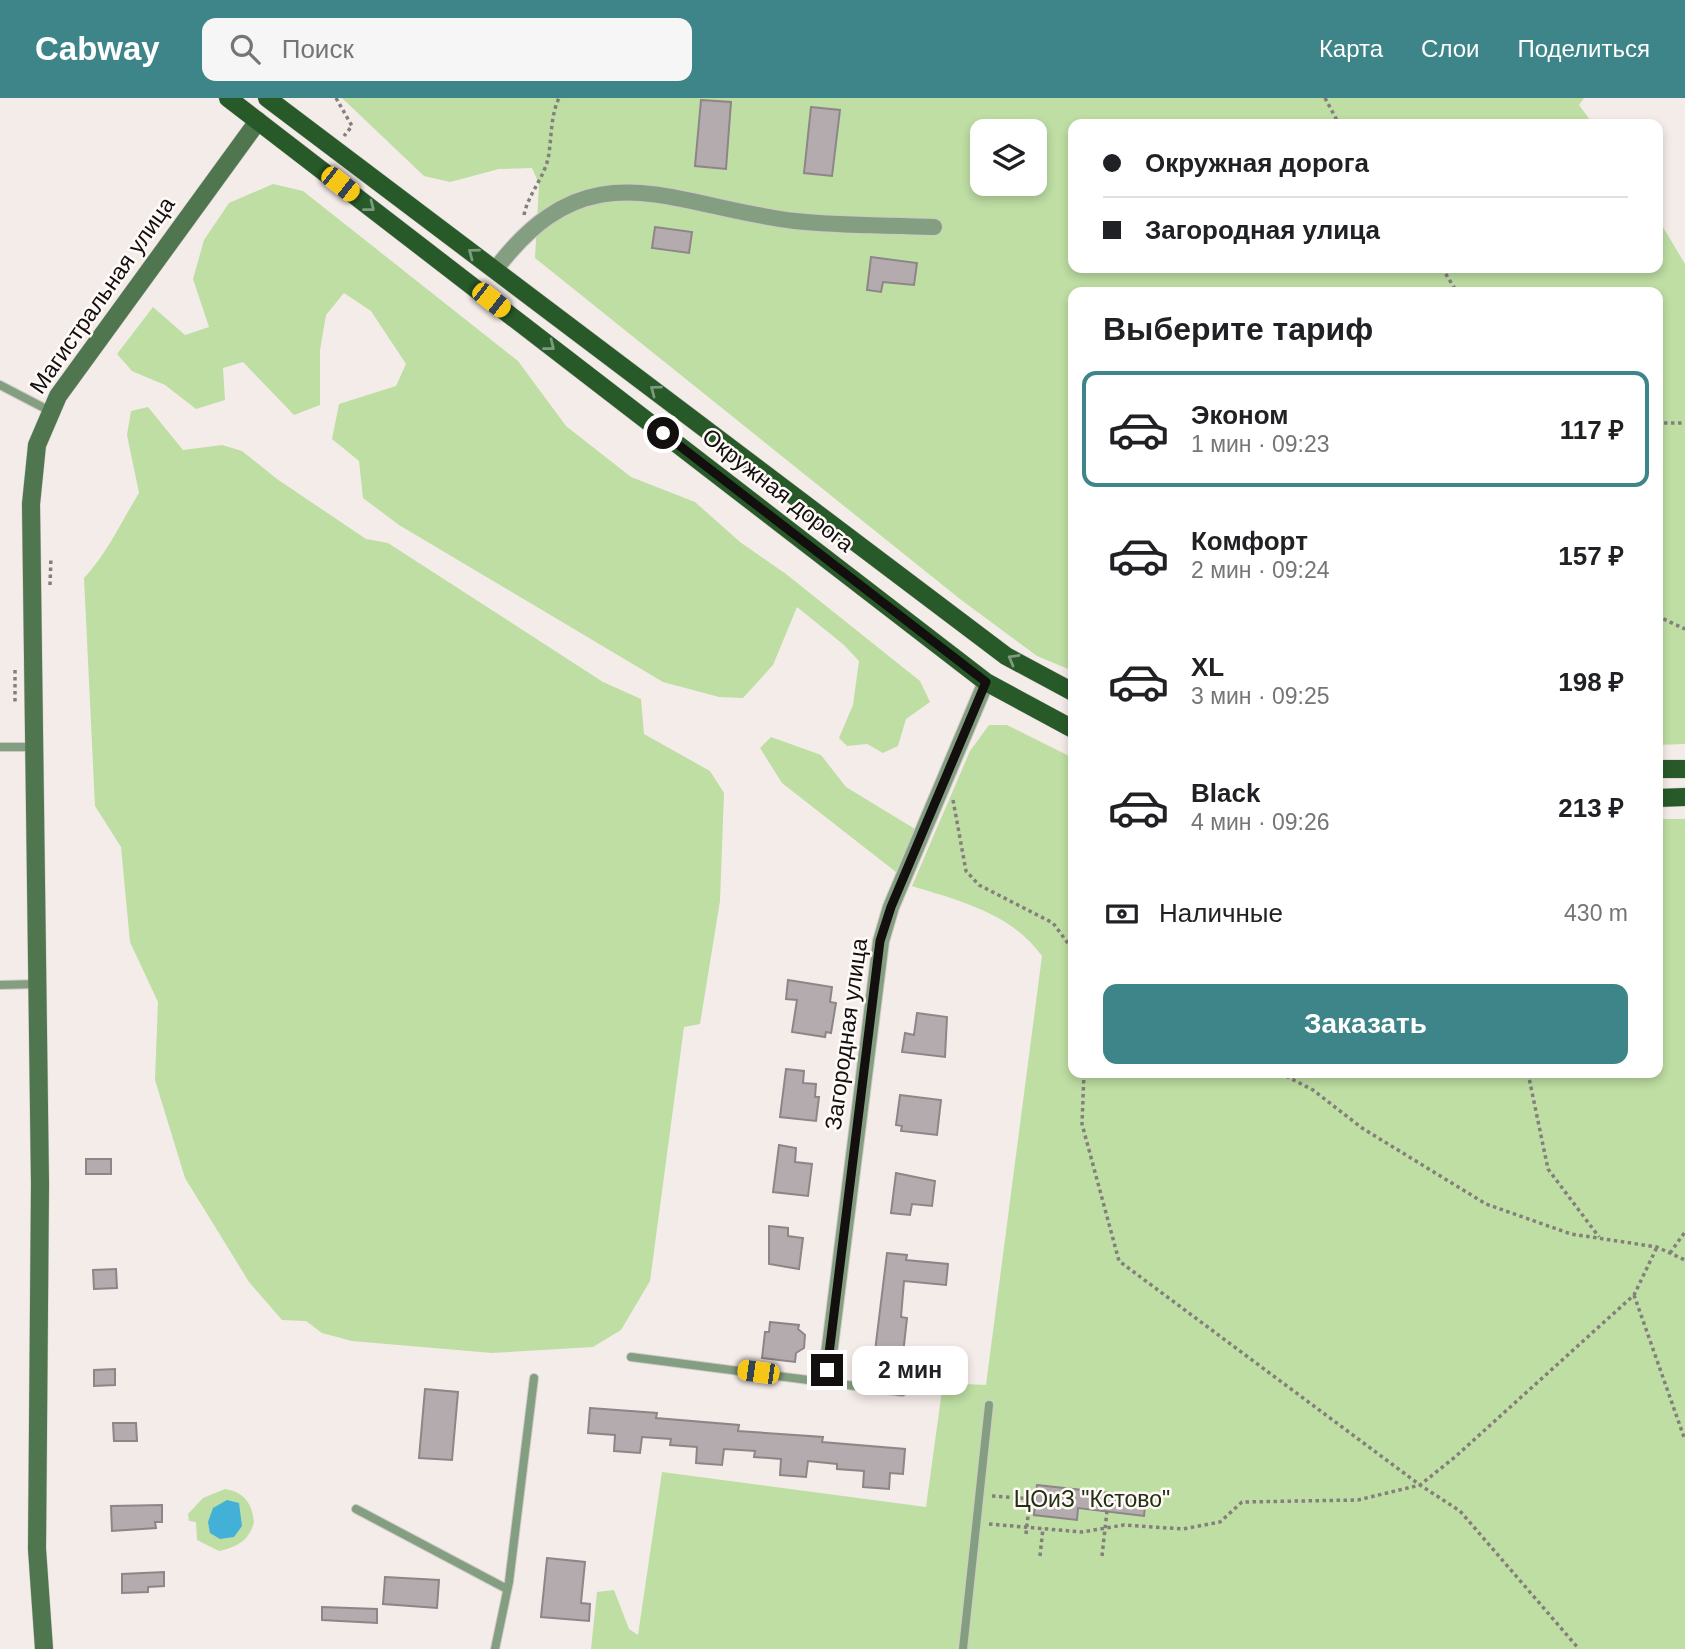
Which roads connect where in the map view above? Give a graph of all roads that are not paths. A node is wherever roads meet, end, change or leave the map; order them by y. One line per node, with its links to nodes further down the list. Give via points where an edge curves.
1 (228, 98): 3 (main road, Окружная дорога)
2 (271, 99): 3 (main road); 5 (main road, Окружная дорога, one-way to 2)
3 (258, 121): 7 (main road, Магистральная улица, via 81,360); 8 (main road, Окружная дорога, one-way to 8)
4 (934, 227): 5 (street, via 794,221 629,190 576,199 519,238)
5 (495, 270): 9 (main road, Окружная дорога, one-way to 5, via 1006,656)
6 (0, 386): 7 (lane)
7 (50, 411): 12 (main road, Магистральная улица, via 37,445 32,482)
8 (986, 682): 10 (main road, Окружная дорога); 20 (street, Загородная улица, via 880,941)
9 (1068, 688)
10 (1068, 726)
11 (0, 747): 12 (lane)
12 (34, 747): 18 (main road, Магистральная улица)
13 (1663, 769): 14 (main road)
14 (1685, 769)
15 (1685, 797): 16 (main road)
16 (1663, 798)
17 (0, 985): 18 (lane)
18 (37, 985): 26 (main road, Магистральная улица, via 37,1549)
19 (631, 1357): 20 (lane)
20 (826, 1376): 22 (lane)
21 (534, 1378): 25 (lane)
22 (902, 1392)
23 (989, 1405): 28 (lane)
24 (356, 1509): 25 (lane)
25 (507, 1589): 27 (lane)
26 (44, 1649)
27 (495, 1649)
28 (963, 1649)

